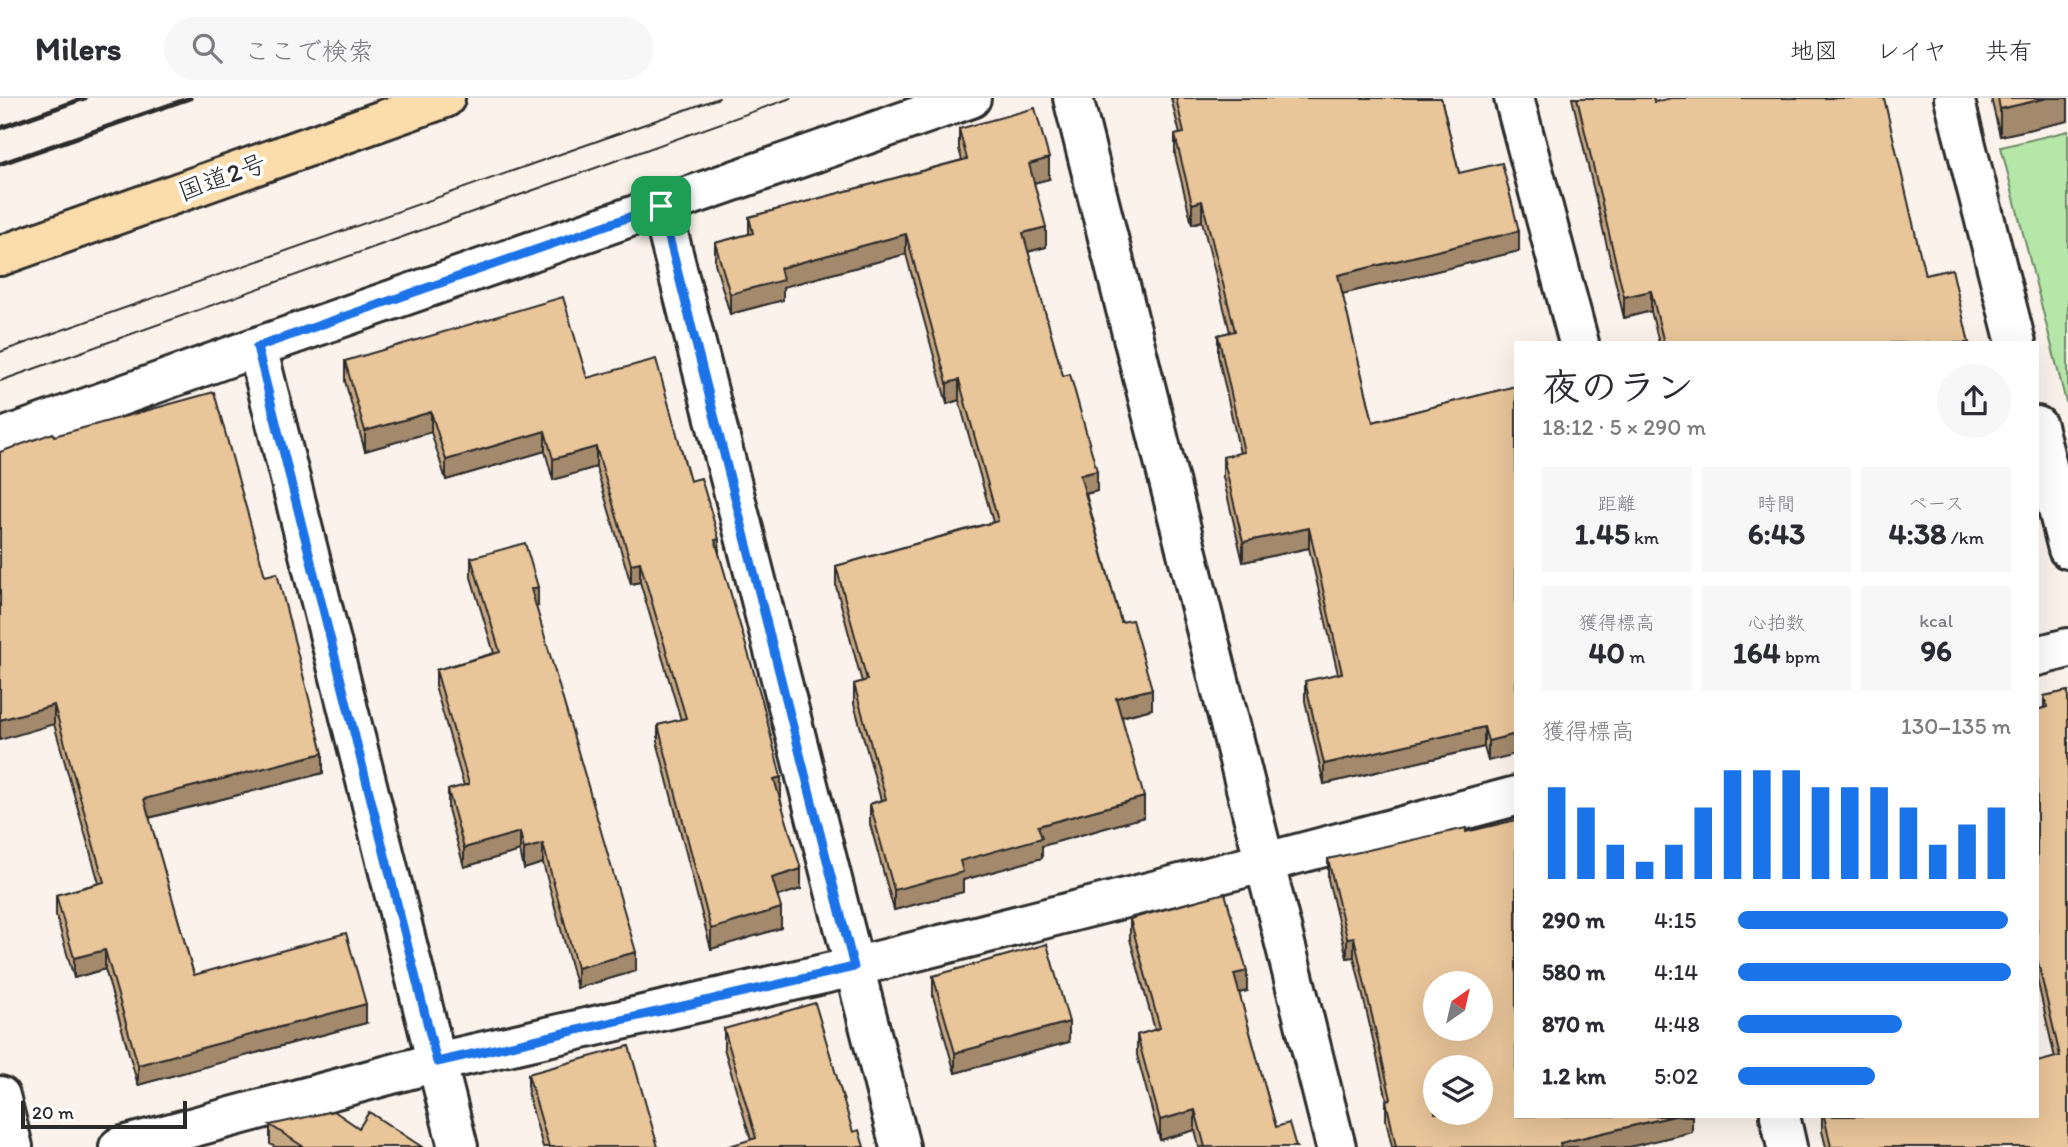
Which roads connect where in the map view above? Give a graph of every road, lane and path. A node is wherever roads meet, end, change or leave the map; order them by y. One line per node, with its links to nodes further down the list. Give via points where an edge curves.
1 (444, 98): 7 (highway, 国道2号)
2 (971, 98): 6 (street)
3 (1073, 98): 17 (street)
4 (1514, 98): 8 (street)
5 (1954, 98): 9 (street)
6 (661, 206): 10 (street); 18 (street)
7 (0, 256)
8 (1578, 341)
9 (2015, 341)
10 (257, 347): 12 (street); 19 (street)
11 (2039, 434): 13 (street)
12 (0, 439)
13 (2068, 549)
14 (2068, 648): 15 (street)
15 (2039, 655)
16 (1514, 797): 17 (street)
17 (1264, 863): 18 (street); 26 (street)
18 (854, 967): 19 (street); 25 (street)
19 (437, 1062): 23 (street); 24 (street)
20 (0, 1096): 22 (street)
21 (1780, 1118): 27 (street)
22 (13, 1147)
23 (119, 1147)
24 (458, 1147)
25 (900, 1147)
26 (1336, 1147)
27 (1787, 1147)

